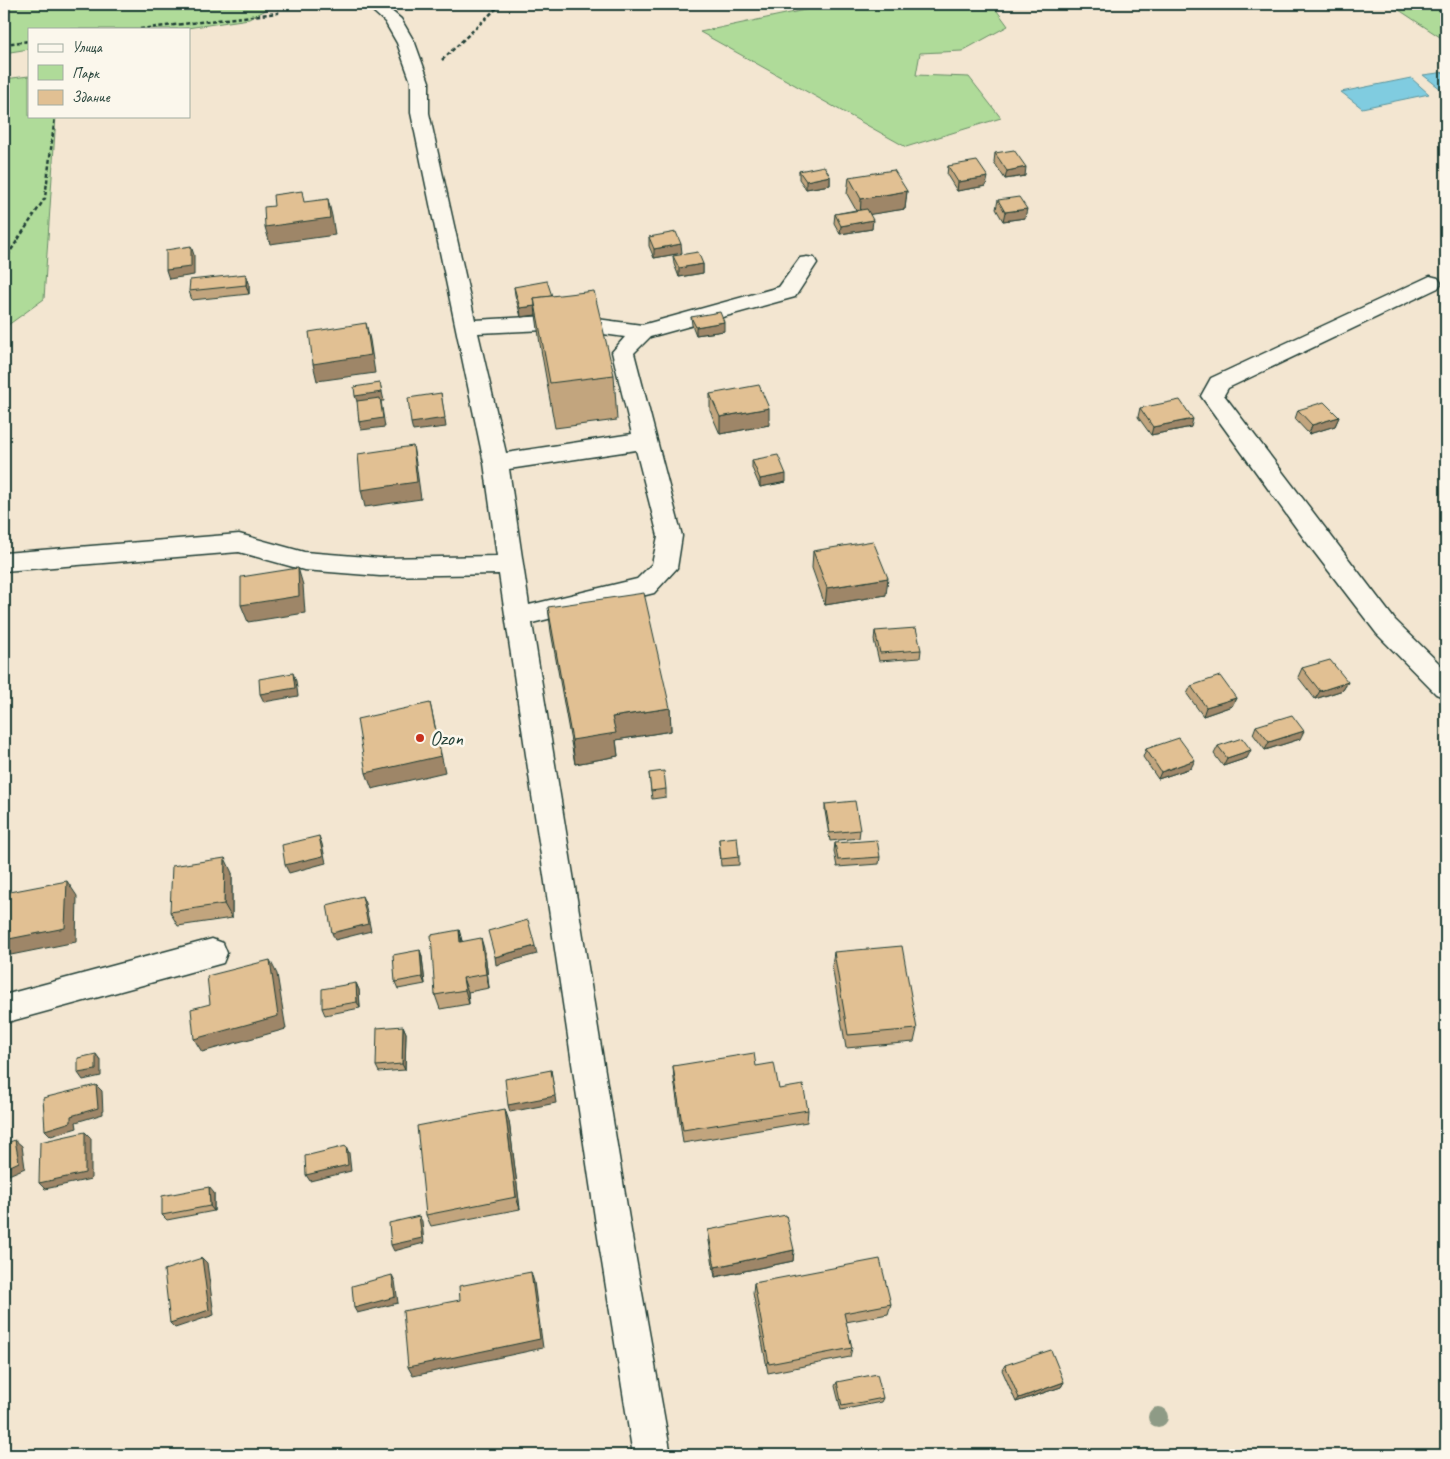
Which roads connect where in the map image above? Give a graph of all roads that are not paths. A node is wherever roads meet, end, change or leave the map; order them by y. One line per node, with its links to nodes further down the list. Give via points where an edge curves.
1 (382, 11): 4 (street, via 406,43 420,82 420,113)
2 (807, 263): 5 (street, via 787,292)
3 (1430, 283): 11 (street, via 1219,384 1212,396 1386,627)
4 (466, 328): 5 (street, via 567,322); 7 (street)
5 (642, 332): 6 (street, via 623,352)
6 (646, 440): 7 (street); 10 (street, via 670,536 664,568 645,586)
7 (496, 463): 9 (street)
8 (4, 562): 9 (street, via 239,544 304,561 361,565)
9 (511, 565): 10 (street)
10 (518, 617): 14 (street)
11 (1446, 687)
12 (212, 953): 13 (street)
13 (4, 1009)
14 (652, 1455)

